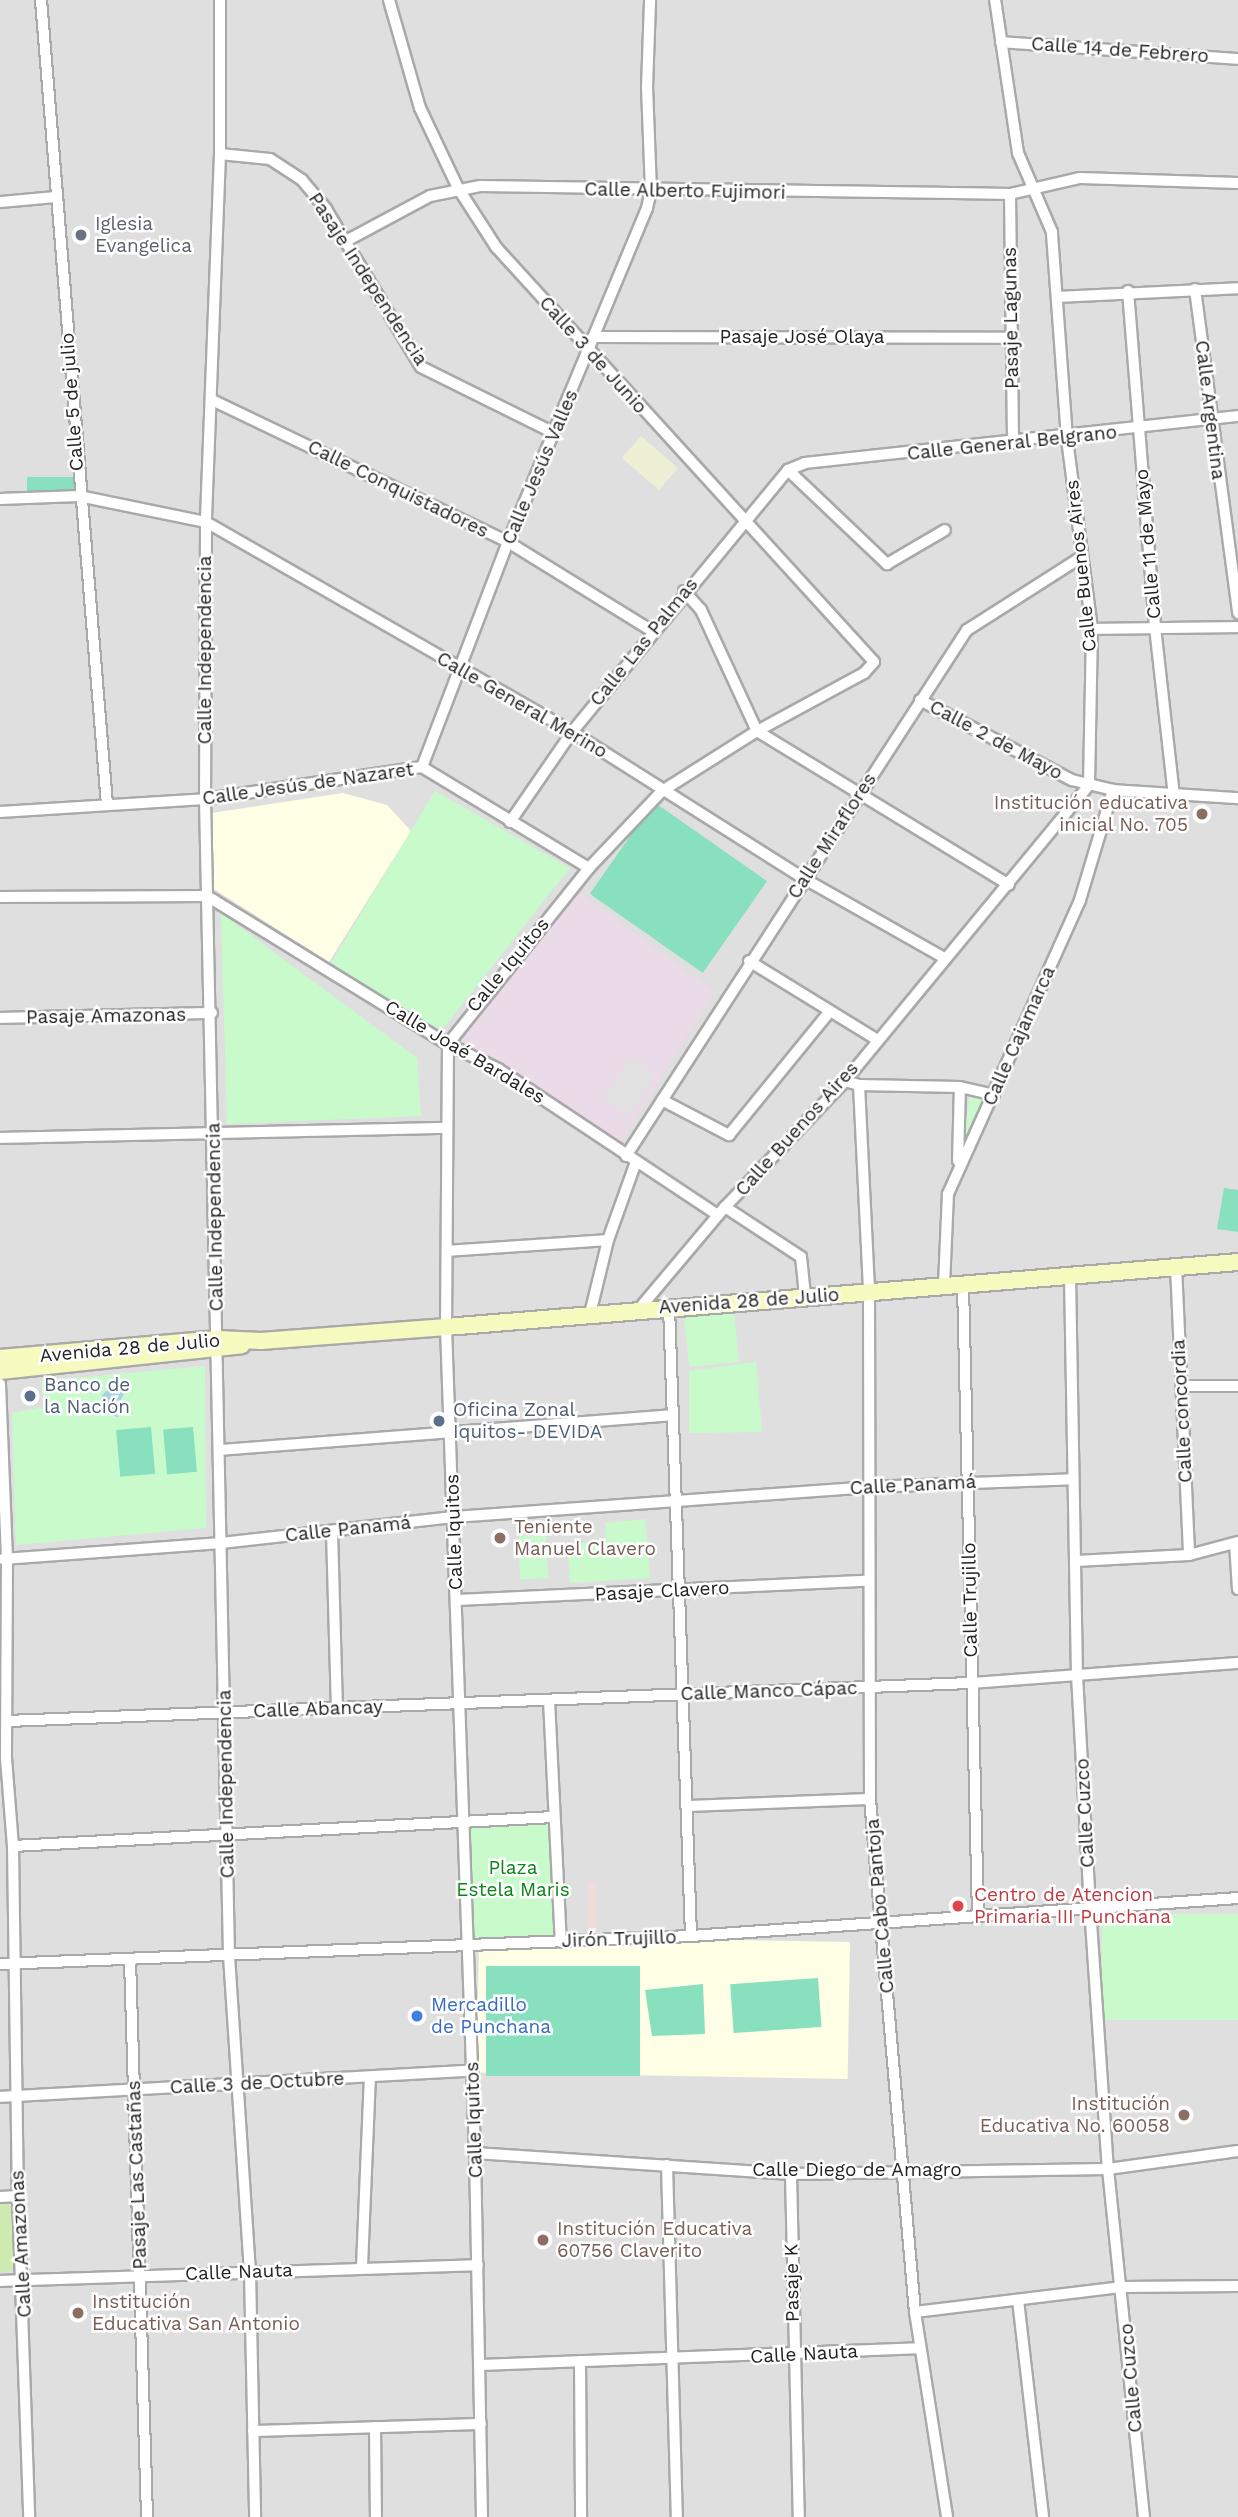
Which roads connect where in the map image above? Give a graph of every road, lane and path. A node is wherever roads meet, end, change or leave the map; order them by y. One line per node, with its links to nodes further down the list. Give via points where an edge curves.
1 (41, 0): 14 (street, Calle 5 de julio)
2 (220, 0): 8 (street, Calle Independencia)
3 (389, 0): 10 (street, Calle 3 de Junio, via 420,108)
4 (650, 0): 12 (street, Calle Jesús Valles)
5 (995, 0): 6 (street, Calle Buenos Aires)
6 (1001, 42): 7 (street, Calle 14 de Febrero); 11 (street, Calle Buenos Aires, via 1018,153)
7 (1238, 59)
8 (220, 154): 16 (street, Pasaje Independencia, via 270,159 290,170 326,209); 24 (street, Calle Independencia)
9 (1238, 183): 11 (street, Calle Alberto Fujimori, via 1080,178)
10 (458, 188): 12 (street, Calle Alberto Fujimori); 16 (street, Calle Alberto Fujimori, via 430,196); 23 (street, Calle 3 de Junio, via 496,247)
11 (1035, 188): 13 (street, Calle Alberto Fujimori); 20 (street, Calle Buenos Aires, via 1052,232)
12 (651, 191): 13 (street, Calle Alberto Fujimori); 21 (street, Calle Jesús Valles)
13 (1010, 194): 22 (street, Pasaje Lagunas)
14 (56, 197): 15 (street); 32 (street, Calle 5 de julio)
15 (0, 202)
16 (346, 241): 28 (street, Pasaje Independencia, via 421,367)
17 (1238, 288): 18 (street)
18 (1195, 289): 19 (street); 26 (street, Calle Argentina)
19 (1128, 291): 20 (street); 27 (street, Calle 11 de Mayo)
20 (1057, 297): 29 (street, Calle Buenos Aires)
21 (593, 337): 22 (street, Pasaje José Olaya); 23 (street, Calle Jesús Valles)
22 (1011, 338): 30 (street, Pasaje Lagunas)
23 (589, 352): 28 (street, Calle Jesús Valles); 34 (street, Calle 3 de Junio)
24 (212, 400): 35 (street, Calle Independencia); 37 (street, Calle Conquistadores)
25 (1238, 416): 26 (street, Calle General Belgrano)
26 (1211, 420): 27 (street, Calle General Belgrano); 40 (street, Calle Argentina)
27 (1138, 430): 29 (street, Calle General Belgrano); 42 (street, Calle 11 de Mayo)
28 (554, 433): 37 (street, Calle Jesús Valles)
29 (1068, 438): 30 (street, Calle General Belgrano); 38 (street, Calle Buenos Aires)
30 (1013, 443): 31 (street, Calle General Belgrano, via 805,463)
31 (788, 470): 34 (street, Calle Las Palmas); 36 (street, via 887,564)
32 (79, 496): 33 (street, Calle General Merino); 35 (street, Calle General Merino); 58 (street, Calle 5 de julio)
33 (0, 499)
34 (741, 521): 39 (street, Calle Las Palmas); 45 (street, Calle 3 de Junio)
35 (206, 522): 46 (street, Calle General Merino); 57 (street, Calle Independencia)
36 (945, 530)
37 (508, 542): 44 (street, Calle Conquistadores); 46 (street, Calle Jesús Valles)
38 (1080, 558): 43 (street, Calle Buenos Aires); 47 (street, Calle Miraflores, via 967,630)
39 (684, 591): 44 (street, Calle Las Palmas); 48 (street, via 701,610)
40 (1238, 613)
41 (1238, 627): 42 (street)
42 (1155, 628): 43 (street); 55 (street, Calle 11 de Mayo)
43 (1092, 629): 51 (street, Calle Buenos Aires)
44 (652, 631): 49 (street, Calle Las Palmas)
45 (874, 662): 48 (street, Calle Iquitos, via 864,673)
46 (458, 668): 49 (street, Calle General Merino); 50 (street, Calle Jesús Valles)
47 (920, 700): 51 (street, Calle 2 de Mayo); 54 (street, Calle Miraflores)
48 (757, 731): 53 (street, Calle Iquitos); 54 (street)
49 (572, 732): 53 (street, Calle General Merino); 60 (street, Calle Las Palmas)
50 (422, 766): 57 (street, Calle Jesús de Nazaret); 60 (street, Calle Jesús de Nazaret)
51 (1089, 785): 52 (street, Calle 2 de Mayo); 63 (street, Calle Buenos Aires)
52 (1113, 790): 55 (street, Calle 2 de Mayo); 76 (street, Calle Cajamarca, via 1080,900)
53 (662, 791): 61 (street, Calle Iquitos); 62 (street, Calle General Merino)
54 (858, 797): 62 (street, Calle Miraflores); 63 (street)
55 (1174, 797): 56 (street, Calle 2 de Mayo)
56 (1238, 798)
57 (205, 799): 58 (street, Calle Jesús de Nazaret); 64 (street, Calle Independencia)
58 (107, 804): 59 (street, Calle Jesús de Nazaret)
59 (0, 811)
60 (510, 822): 61 (street, Calle Jesús de Nazaret)
61 (589, 868): 72 (street, Calle Iquitos)
62 (803, 878): 66 (street, Calle General Merino); 67 (street, Calle Miraflores)
63 (1009, 885): 66 (street, Calle Buenos Aires)
64 (206, 896): 65 (street); 69 (street, Calle Independencia); 72 (street, Calle Joaé Bardales)
65 (0, 897)
66 (946, 959): 71 (street, Calle Buenos Aires)
67 (750, 961): 68 (street); 77 (street, Calle Miraflores)
68 (830, 1011): 71 (street); 77 (street, via 729,1135)
69 (212, 1013): 70 (street, Pasaje Amazonas); 79 (street, Calle Independencia)
70 (0, 1018)
71 (876, 1039): 73 (street, Calle Buenos Aires)
72 (448, 1044): 78 (street, Calle Iquitos); 81 (street, Calle Joaé Bardales, via 498,1069)
73 (845, 1081): 74 (street); 83 (street, Calle Buenos Aires)
74 (859, 1084): 75 (street); 91 (street, Calle Cabo Pantoja)
75 (960, 1087): 76 (street); 82 (street)
76 (994, 1095): 82 (street, Calle Cajamarca)
77 (662, 1100): 81 (street, Calle Miraflores)
78 (444, 1128): 79 (street); 85 (street, Calle Iquitos)
79 (212, 1135): 80 (street); 97 (street, Calle Independencia)
80 (0, 1138)
81 (631, 1159): 83 (street, Calle Joaé Bardales); 84 (street, Calle Miraflores)
82 (958, 1167): 90 (street, Calle Cajamarca, via 948,1194)
83 (722, 1211): 92 (street, Calle Joaé Bardales, via 801,1257); 94 (street, Calle Buenos Aires)
84 (608, 1240): 85 (street); 95 (street, Calle Miraflores)
85 (447, 1251): 96 (street, Calle Iquitos)
86 (1238, 1262): 87 (main road, Avenida 28 de Julio)
87 (1175, 1266): 88 (main road, Avenida 28 de Julio); 102 (street, Calle concordia)
88 (1070, 1275): 89 (main road, Avenida 28 de Julio); 107 (street, Calle Cuzco)
89 (963, 1284): 90 (main road, Avenida 28 de Julio); 108 (street, Calle Trujillo)
90 (944, 1285): 91 (main road, Avenida 28 de Julio)
91 (869, 1292): 92 (main road, Avenida 28 de Julio); 109 (street, Calle Cabo Pantoja)
92 (805, 1296): 93 (main road, Avenida 28 de Julio)
93 (669, 1306): 94 (main road, Avenida 28 de Julio); 104 (street)
94 (639, 1309): 95 (main road, Avenida 28 de Julio)
95 (590, 1314): 96 (main road, Avenida 28 de Julio)
96 (446, 1327): 97 (main road, Avenida 28 de Julio); 105 (street, Calle Iquitos)
97 (218, 1345): 98 (main road, Avenida 28 de Julio); 106 (street, Calle Independencia)
98 (117, 1354): 99 (main road, Avenida 28 de Julio); 100 (main road, Avenida 28 de Julio)
99 (0, 1358)
100 (0, 1371)
101 (0, 1384): 116 (street, Calle Amazonas)
102 (1182, 1386): 103 (street); 115 (street, Calle concordia)
103 (1238, 1386)
104 (673, 1415): 105 (street); 110 (street)
105 (450, 1432): 106 (street); 111 (street, Calle Iquitos)
106 (220, 1450): 113 (street, Calle Independencia)
107 (1073, 1479): 108 (street, Calle Panamá); 117 (street, Calle Cuzco)
108 (967, 1482): 109 (street, Calle Panamá); 124 (street, Calle Trujillo)
109 (868, 1487): 110 (street, Calle Panamá); 118 (street, Calle Cabo Pantoja)
110 (677, 1503): 111 (street, Calle Panamá); 119 (street)
111 (454, 1517): 112 (street, Calle Panamá); 121 (street, Calle Iquitos)
112 (332, 1531): 113 (street, Calle Panamá); 129 (street)
113 (221, 1543): 116 (street, Calle Panamá); 130 (street, Calle Independencia)
114 (1237, 1543): 115 (street); 120 (street)
115 (1189, 1555): 117 (street)
116 (4, 1559): 131 (street, Calle Amazonas)
117 (1076, 1561): 123 (street, Calle Cuzco)
118 (866, 1581): 119 (street, Pasaje Clavero); 125 (street, Calle Cabo Pantoja)
119 (680, 1590): 121 (street, Pasaje Clavero); 126 (street)
120 (1238, 1590)
121 (457, 1600): 128 (street, Calle Iquitos)
122 (1238, 1663): 123 (street, Calle Manco Cápac)
123 (1077, 1675): 124 (street, Calle Manco Cápac); 140 (street, Calle Cuzco)
124 (972, 1683): 125 (street, Calle Manco Cápac); 141 (street, Calle Trujillo)
125 (867, 1688): 126 (street, Calle Manco Cápac); 133 (street, Calle Cabo Pantoja)
126 (683, 1693): 127 (street, Calle Manco Cápac); 134 (street)
127 (549, 1700): 128 (street, Calle Manco Cápac); 135 (street)
128 (461, 1704): 129 (street, Calle Abancay); 136 (street, Calle Iquitos)
129 (337, 1708): 130 (street, Calle Abancay)
130 (225, 1713): 131 (street, Calle Abancay); 137 (street, Calle Independencia)
131 (7, 1721): 132 (street, Calle Amazonas)
132 (3, 1758): 138 (street, Calle Amazonas)
133 (870, 1799): 134 (street); 142 (street, Calle Cabo Pantoja)
134 (687, 1806): 143 (street)
135 (554, 1817): 136 (street); 144 (street)
136 (465, 1823): 137 (street); 145 (street, Calle Iquitos)
137 (227, 1834): 138 (street); 146 (street, Calle Independencia)
138 (13, 1846): 149 (street, Calle Amazonas)
139 (1238, 1898): 140 (street, Jirón Trujillo)
140 (1090, 1907): 141 (street, Jirón Trujillo); 159 (street, Calle Cuzco)
141 (978, 1915): 142 (street, Jirón Trujillo)
142 (881, 1924): 143 (street, Jirón Trujillo); 160 (street, Calle Cabo Pantoja)
143 (691, 1936): 144 (street, Jirón Trujillo)
144 (561, 1942): 145 (street, Jirón Trujillo)
145 (469, 1946): 146 (street, Jirón Trujillo); 150 (street, Calle Iquitos)
146 (229, 1956): 147 (street, Jirón Trujillo); 152 (street, Calle Independencia)
147 (130, 1960): 149 (street, Jirón Trujillo); 153 (street, Pasaje Las Castañas)
148 (0, 1964): 149 (street, Jirón Trujillo)
149 (14, 1964): 155 (street, Calle Amazonas)
150 (472, 2071): 151 (street, Calle 3 de Octubre); 157 (street, Calle Iquitos)
151 (370, 2078): 152 (street, Calle 3 de Octubre); 165 (street)
152 (240, 2085): 153 (street, Calle 3 de Octubre); 166 (street, Calle Independencia)
153 (134, 2090): 155 (street, Calle 3 de Octubre); 167 (street, Pasaje Las Castañas)
154 (0, 2097): 155 (street, Calle 3 de Octubre)
155 (16, 2097): 162 (street, Calle Amazonas)
156 (1238, 2151): 159 (street, Calle Diego de Amagro)
157 (475, 2153): 158 (street, Calle Diego de Amagro); 164 (street, Calle Iquitos)
158 (667, 2165): 161 (street, Calle Diego de Amagro); 177 (street)
159 (1108, 2169): 160 (street, Calle Diego de Amagro); 171 (street, Calle Cuzco)
160 (905, 2171): 161 (street, Calle Diego de Amagro); 173 (street, Calle Cabo Pantoja)
161 (791, 2174): 175 (street, Pasaje K)
162 (18, 2196): 163 (street); 168 (street, Calle Amazonas)
163 (0, 2197)
164 (478, 2265): 165 (street, Calle Nauta); 178 (street, Calle Iquitos)
165 (362, 2266): 166 (street, Calle Nauta)
166 (250, 2272): 167 (street, Calle Nauta); 181 (street, Calle Independencia)
167 (139, 2276): 168 (street, Calle Nauta); 183 (street, Pasaje Las Castañas)
168 (24, 2280): 169 (street, Calle Nauta); 182 (street, Calle Amazonas)
169 (0, 2281)
170 (1238, 2286): 171 (street)
171 (1123, 2287): 172 (street); 192 (street, Calle Cuzco)
172 (1018, 2300): 173 (street); 191 (street)
173 (915, 2312): 174 (street, Calle Cabo Pantoja)
174 (920, 2348): 175 (street, Calle Nauta); 190 (street, Calle Cabo Pantoja)
175 (793, 2354): 177 (street, Calle Nauta); 189 (street, Pasaje K)
176 (580, 2361): 177 (street, Calle Nauta); 178 (street, Calle Nauta); 187 (street)
177 (674, 2361): 188 (street)
178 (479, 2365): 179 (street, Calle Iquitos)
179 (481, 2424): 180 (street); 186 (street, Calle Iquitos)
180 (375, 2427): 181 (street); 185 (street)
181 (253, 2431): 184 (street, Calle Independencia)
182 (29, 2517)
183 (147, 2517)
184 (255, 2517)
185 (376, 2517)
186 (482, 2517)
187 (582, 2517)
188 (677, 2517)
189 (799, 2517)
190 (947, 2517)
191 (1043, 2517)
192 (1144, 2517)

